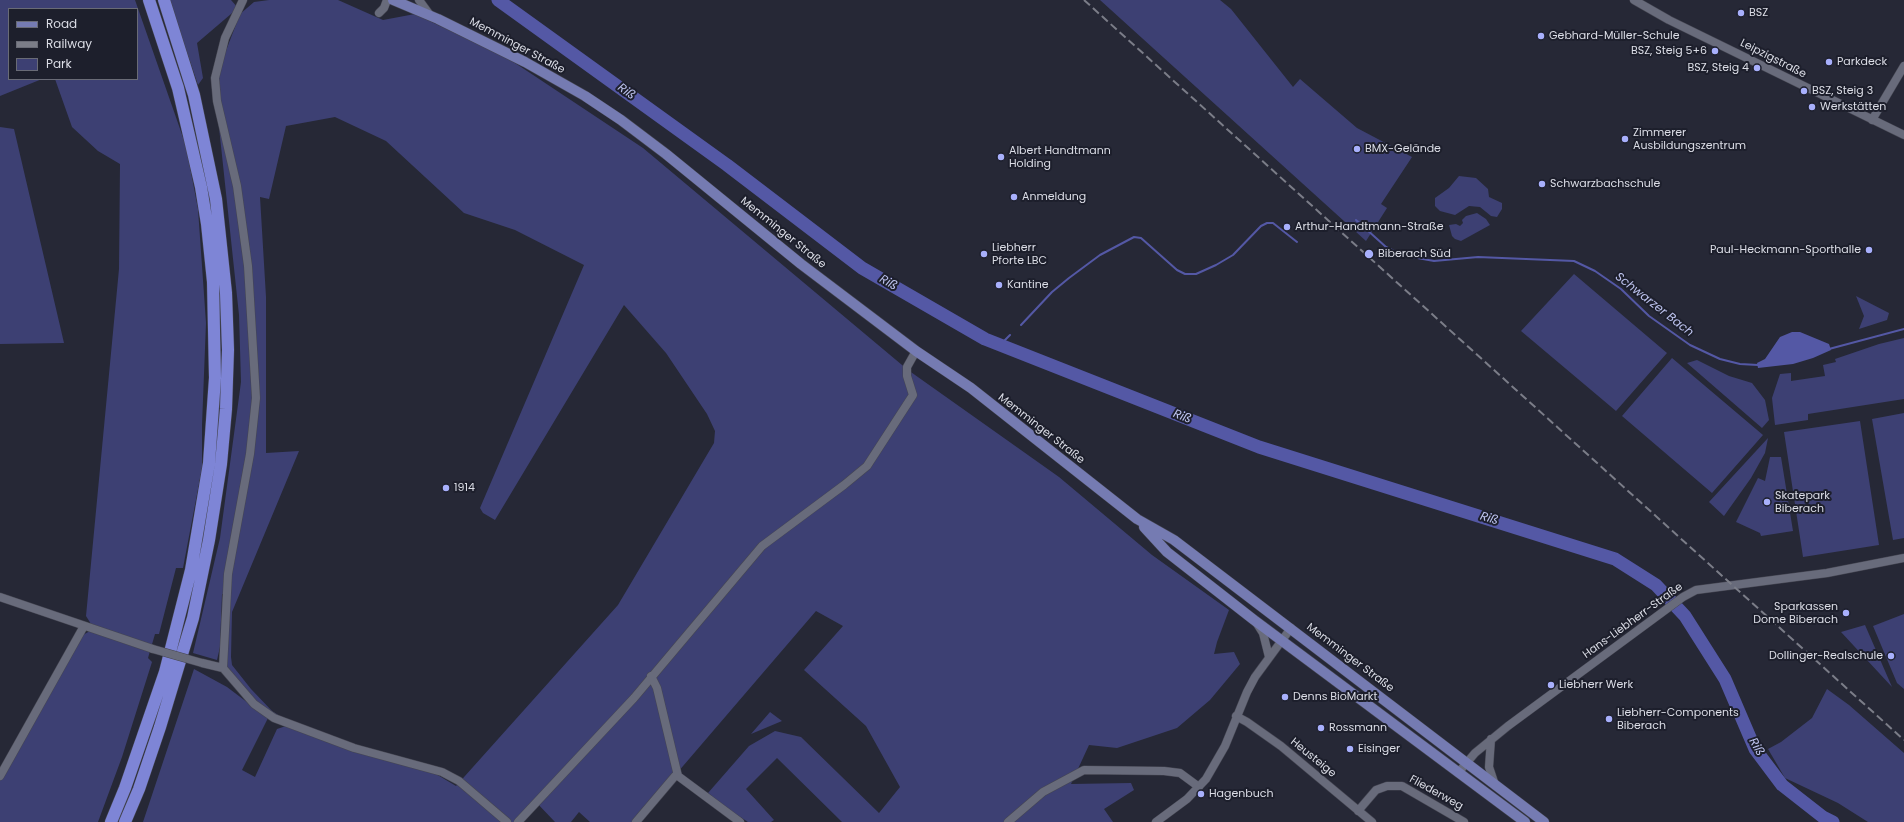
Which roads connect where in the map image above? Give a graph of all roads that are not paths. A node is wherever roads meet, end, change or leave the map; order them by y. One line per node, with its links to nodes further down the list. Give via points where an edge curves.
1 (149, 0): 34 (highway, via 178,88 201,187 213,282 215,385 209,464 191,570 165,672)
2 (164, 0): 35 (highway, via 194,95 216,199 226,293 226,409 221,464 209,540 193,618 160,727)
3 (243, 0): 23 (street, via 225,38 215,78 217,101 237,186 248,266 256,398 250,454 228,574)
4 (387, 0): 9 (street)
5 (393, 0): 8 (main road, Memminger Straße)
6 (419, 0): 10 (street)
7 (1634, 0): 12 (street, Leipzigstraße, via 1669,20)
8 (404, 2): 10 (main road, Memminger Straße)
9 (379, 13)
10 (430, 15): 14 (main road, Memminger Straße, via 525,62 621,120 801,264)
11 (1904, 66): 12 (street)
12 (1872, 120): 13 (street, Leipzigstraße)
13 (1904, 135)
14 (916, 351): 15 (main road, Memminger Straße, via 971,388); 24 (street, via 908,367 907,376 913,395 867,466 762,546)
15 (1137, 519): 18 (main road, Memminger Straße, via 1167,552); 20 (main road, Memminger Straße, via 1174,540)
16 (1904, 558): 26 (street, Hans-Liebherr-Straße, via 1827,573 1696,590)
17 (0, 597): 19 (street)
18 (1254, 620): 21 (main road, Memminger Straße); 22 (street, via 1263,633)
19 (84, 626): 23 (street, bridge, via 153,649); 29 (street)
20 (1291, 628): 21 (street); 27 (main road, Memminger Straße)
21 (1282, 640): 22 (street); 28 (main road, Memminger Straße)
22 (1269, 657): 25 (street)
23 (223, 668): 36 (street, via 254,704 274,718 354,748 442,772 459,781)
24 (651, 676): 30 (street, via 657,688); 37 (street, via 634,698)
25 (1236, 716): 32 (street, via 1219,757); 33 (street, Heusteige, via 1281,746)
26 (1491, 739): 27 (street, Hans-Liebherr-Straße); 31 (street, via 1489,767)
27 (1467, 763): 28 (street, Hans-Liebherr-Straße); 31 (main road, Memminger Straße)
28 (1458, 773): 44 (main road, Memminger Straße)
29 (0, 776)
30 (678, 776): 38 (street, via 675,776); 39 (street)
31 (1495, 786): 45 (main road, Memminger Straße)
32 (1200, 787): 40 (street, via 1180,773 1084,770 1043,792); 41 (street, via 1170,817)
33 (1358, 811): 42 (street, Heusteige); 43 (street, Fliederweg, via 1376,790 1387,786 1402,786)
34 (111, 822)
35 (125, 822)
36 (507, 822)
37 (518, 822)
38 (636, 822)
39 (740, 822)
40 (1008, 822)
41 (1156, 822)
42 (1372, 822)
43 (1464, 822)
44 (1525, 822)
45 (1544, 822)

